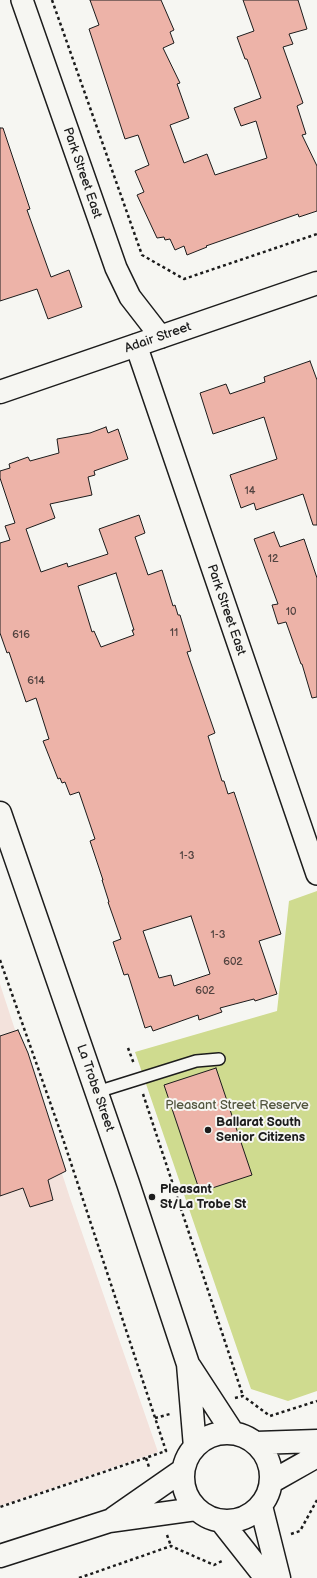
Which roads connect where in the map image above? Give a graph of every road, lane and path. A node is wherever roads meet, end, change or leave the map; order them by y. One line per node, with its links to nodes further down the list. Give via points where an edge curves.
1 (22, 0): 5 (street, Park Street East, via 116,268 130,297)
2 (52, 0): 3 (path, via 142,255 184,279)
3 (317, 234)
4 (317, 283): 5 (main road, Adair Street)
5 (161, 337): 6 (main road, Adair Street)
6 (136, 345): 7 (main road, Adair Street); 9 (street, Park Street East)
7 (0, 392)
8 (0, 813): 14 (main road, La Trobe Street)
9 (317, 874)
10 (0, 960): 20 (path, via 63,1139)
11 (128, 1048): 13 (path)
12 (219, 1059): 13 (lane, via 196,1061)
13 (138, 1079): 14 (lane); 16 (path)
14 (97, 1092): 15 (main road, La Trobe Street)
15 (188, 1364): 21 (main road, La Trobe Street); 24 (main road, La Trobe Street)
16 (243, 1396): 17 (path); 18 (path, via 270,1416)
17 (231, 1399)
18 (317, 1401)
19 (172, 1413): 20 (path)
20 (155, 1418): 30 (path, via 166,1451)
21 (233, 1433): 23 (main road); 24 (main road, via 206,1438)
22 (317, 1441): 23 (main road)
23 (256, 1443): 27 (main road, via 265,1454)
24 (195, 1447): 26 (main road, via 186,1461)
25 (317, 1456): 27 (main road)
26 (184, 1470): 31 (main road, via 183,1484); 32 (main road)
27 (271, 1482): 29 (main road, via 268,1495)
28 (317, 1500): 35 (path, via 300,1531)
29 (261, 1506): 33 (main road, via 250,1516 236,1521); 41 (main road)
30 (0, 1507)
31 (196, 1509): 32 (main road); 33 (main road, via 212,1519)
32 (109, 1521): 37 (main road)
33 (221, 1521): 40 (main road)
34 (166, 1530): 36 (path)
35 (288, 1536)
36 (171, 1546): 38 (path); 39 (path)
37 (0, 1556)
38 (214, 1565)
39 (79, 1578)
40 (266, 1578)
41 (279, 1578)

